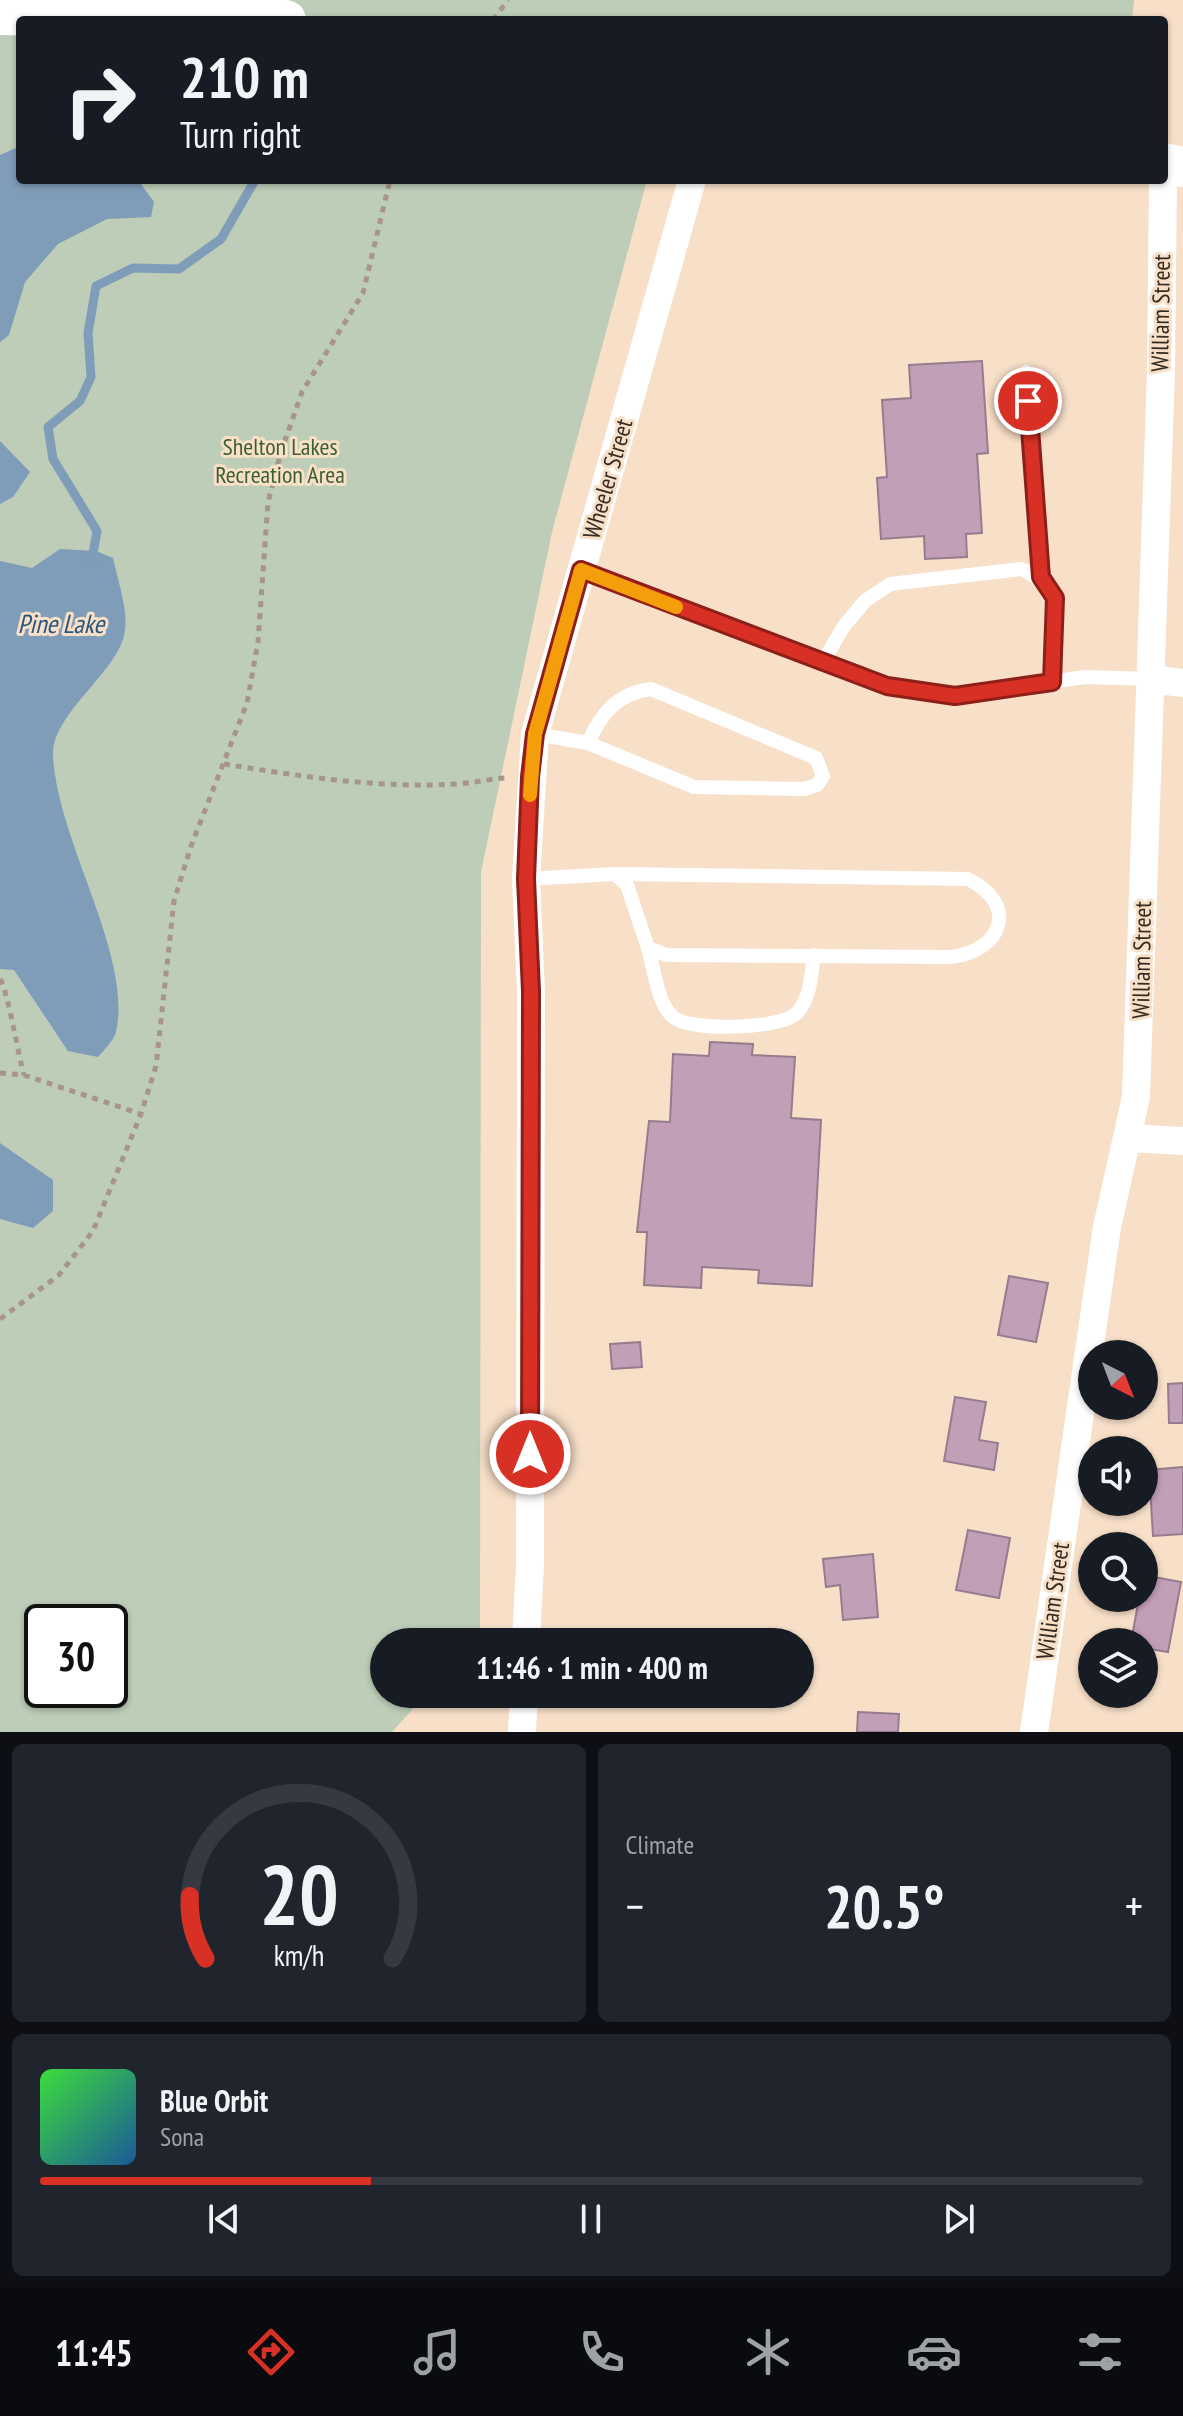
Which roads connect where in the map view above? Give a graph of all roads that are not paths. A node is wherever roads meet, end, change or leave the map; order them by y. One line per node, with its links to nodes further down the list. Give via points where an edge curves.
1 (0, 15): 2 (street)
2 (57, 16)
3 (691, 184): 6 (street, Wheeler Street)
4 (1163, 184): 9 (street, William Street)
5 (1026, 372): 7 (lane)
6 (581, 570): 8 (lane); 12 (street, Wheeler Street)
7 (1041, 577): 8 (lane, via 1021,569 890,584 865,601); 10 (lane, via 1055,598)
8 (822, 663): 10 (lane, via 887,686 955,696)
9 (1151, 679): 10 (lane); 11 (street); 18 (street, William Street, via 1140,1039)
10 (1052, 682)
11 (1183, 683)
12 (535, 734): 13 (lane); 15 (street, Wheeler Street)
13 (588, 743): 13 (lane, via 694,787 804,789 817,785 823,776 816,758 651,689 619,699 600,717)
14 (615, 874): 15 (lane); 16 (lane, via 627,885); 17 (lane, via 968,879 996,899 994,933 973,954)
15 (526, 879): 20 (street, Wheeler Street, via 531,991)
16 (648, 948): 17 (lane, via 667,955); 17 (lane, via 672,1017 705,1026 780,1024 795,1016 810,986)
17 (814, 955)
18 (1129, 1138): 19 (street); 23 (street, William Street, via 1107,1227)
19 (1183, 1141)
20 (527, 1628)
21 (523, 1708): 22 (street)
22 (522, 1732)
23 (1034, 1732)

